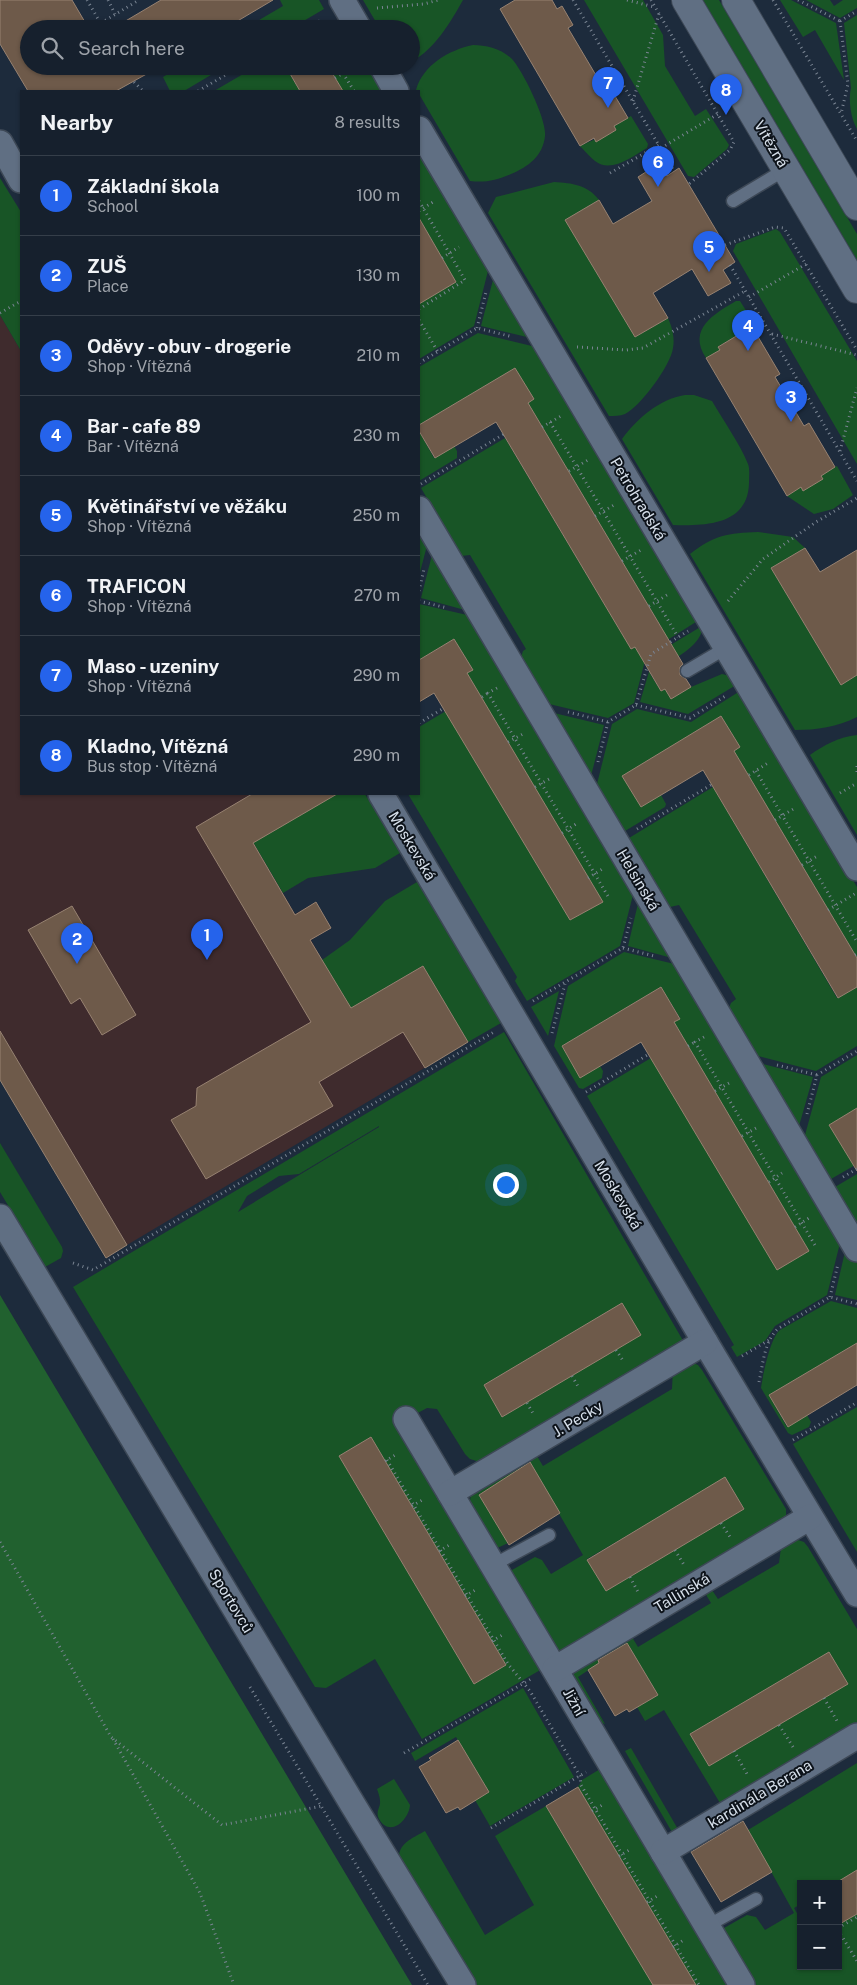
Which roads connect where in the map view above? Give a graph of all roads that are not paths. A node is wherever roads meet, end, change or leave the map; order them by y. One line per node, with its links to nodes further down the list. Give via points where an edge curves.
1 (342, 0): 4 (street)
2 (686, 0): 9 (main road, Vítězná)
3 (736, 0): 12 (main road)
4 (354, 20)
5 (387, 75): 6 (street)
6 (395, 90)
7 (420, 131): 15 (street, Petrohradská, via 717,611)
8 (0, 143): 10 (street)
9 (786, 169): 11 (lane); 13 (main road, Vítězná)
10 (20, 178)
11 (733, 201)
12 (857, 206)
13 (857, 289)
14 (420, 511): 20 (street, Helsinská)
15 (726, 648): 16 (lane); 18 (street, Petrohradská)
16 (687, 671)
17 (382, 795): 21 (street, Moskevská)
18 (857, 868)
19 (0, 1217): 33 (street, Sportovců)
20 (857, 1249)
21 (705, 1342): 23 (street, J. Pecky); 24 (street, Moskevská)
22 (406, 1419): 23 (street, Jižní)
23 (450, 1493): 26 (street, Jižní)
24 (810, 1517): 27 (street, Moskevská); 28 (street, Tallinská)
25 (549, 1535): 26 (lane)
26 (493, 1566): 28 (street, Jižní)
27 (857, 1594)
28 (554, 1667): 30 (street, Jižní)
29 (857, 1736): 30 (street, kardinála Berana)
30 (663, 1852): 32 (street, Jižní)
31 (756, 1899): 32 (lane)
32 (707, 1926): 34 (street, Jižní)
33 (464, 1985)
34 (742, 1985)

